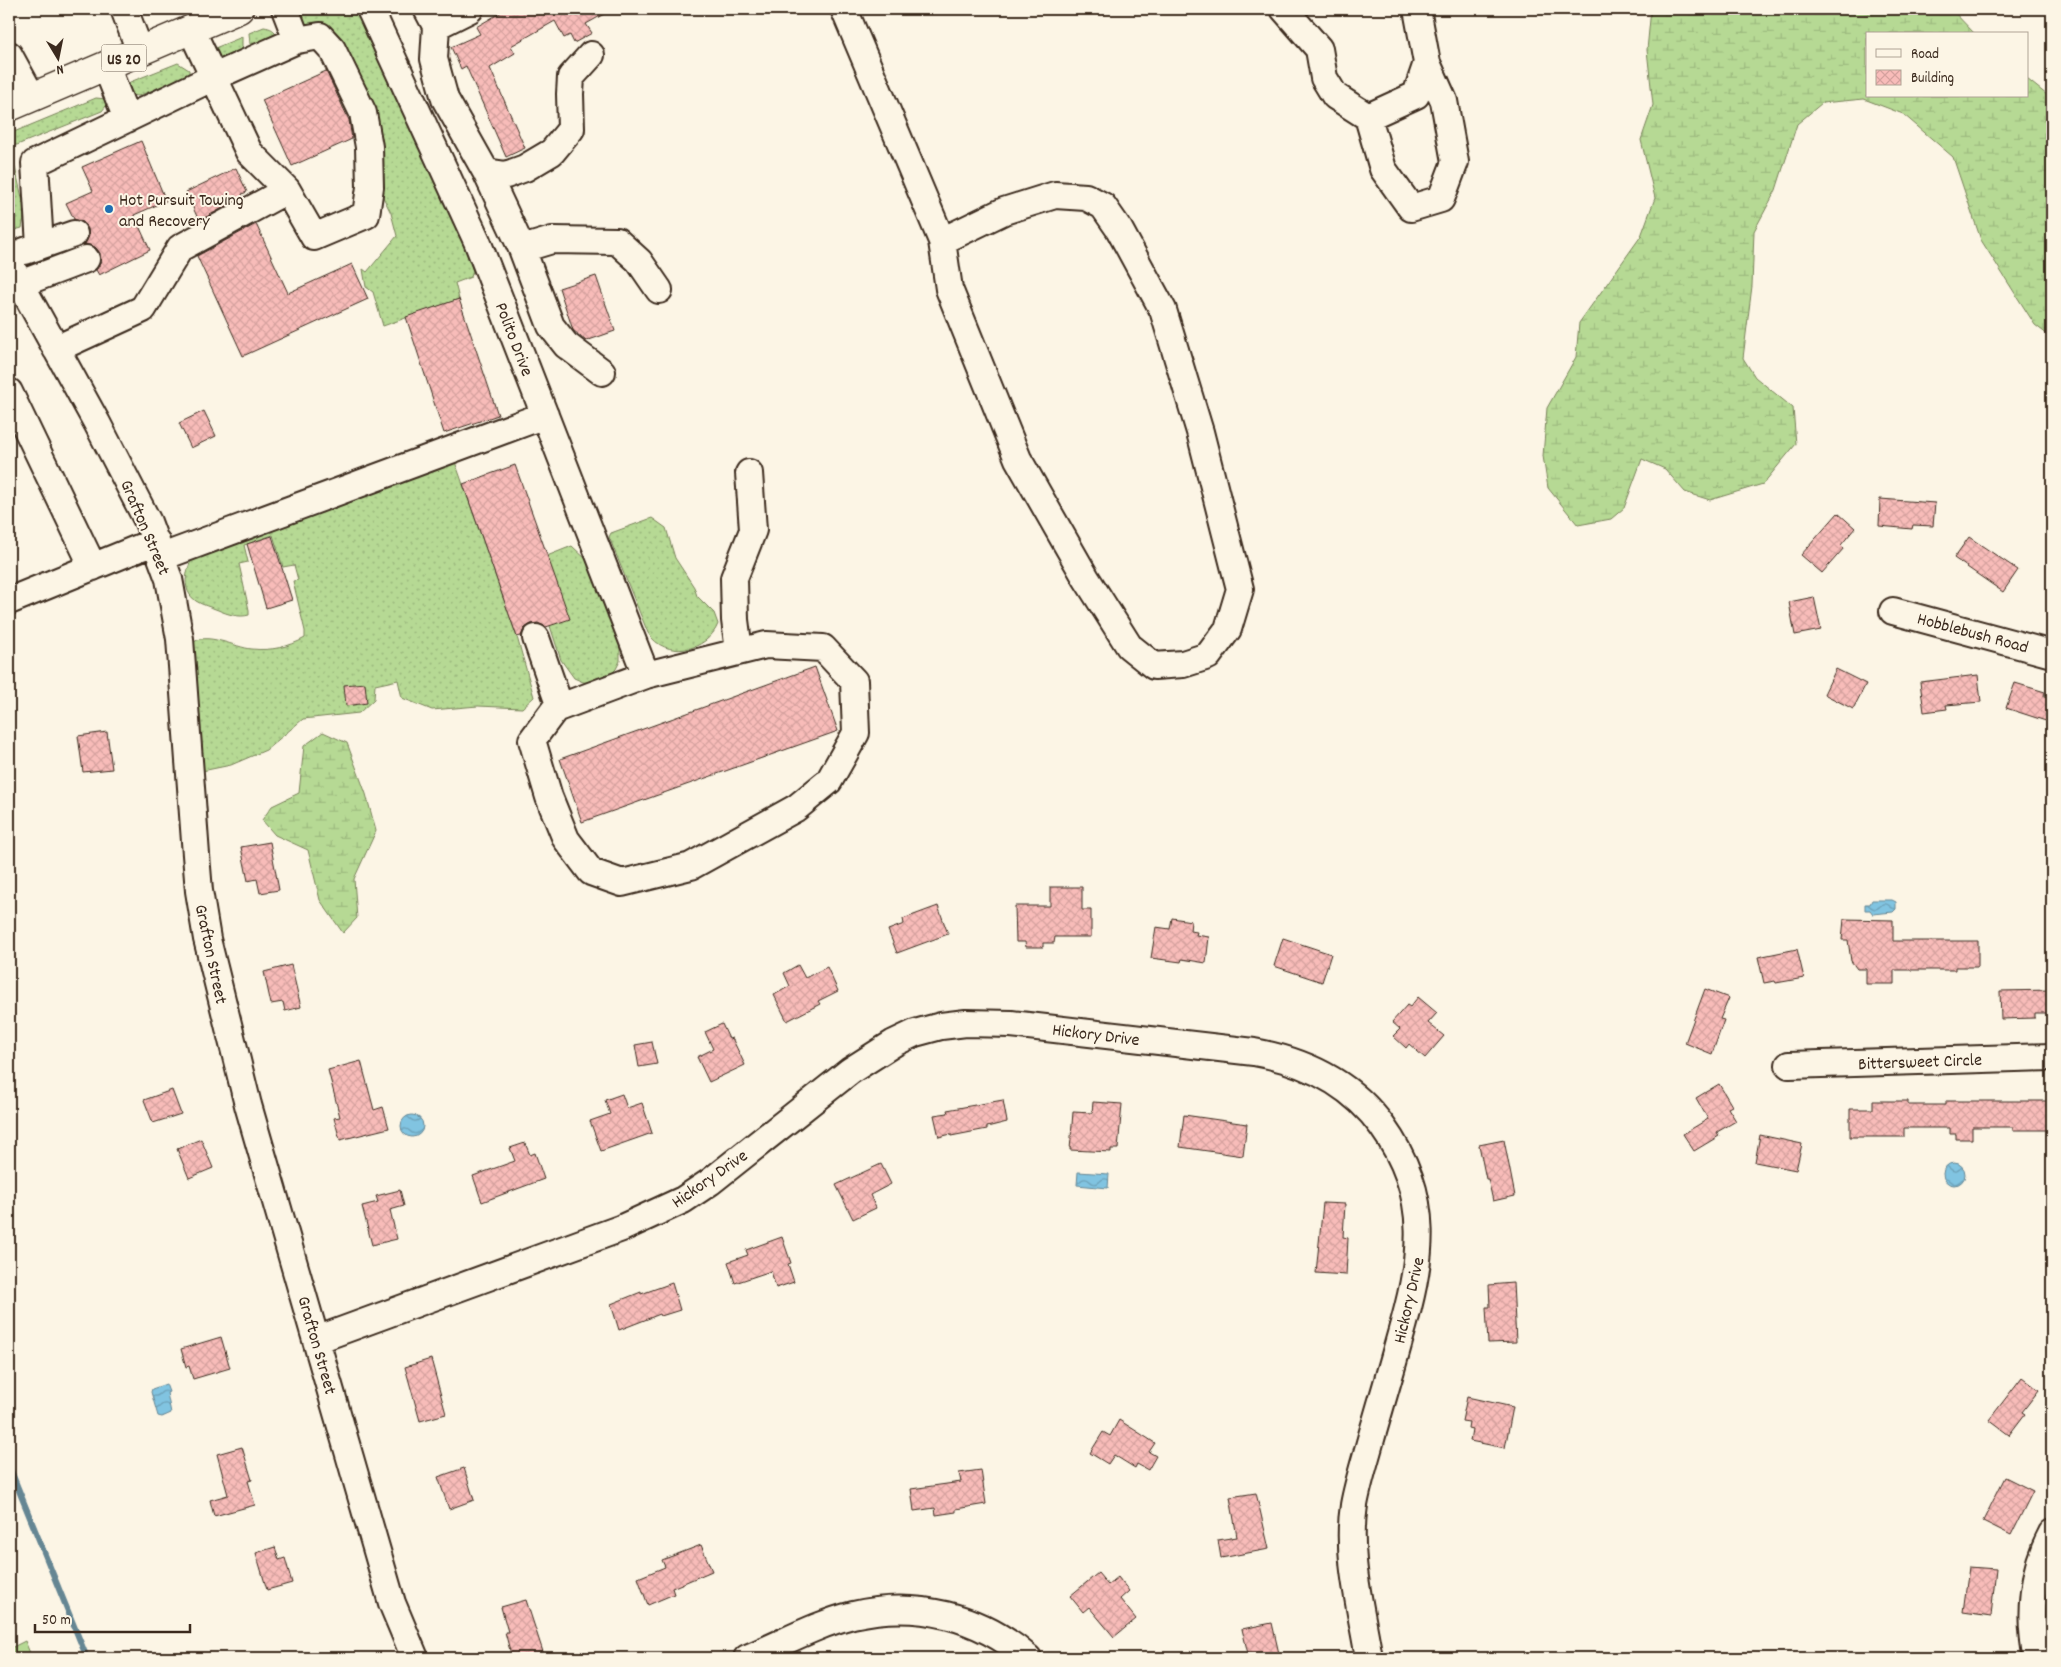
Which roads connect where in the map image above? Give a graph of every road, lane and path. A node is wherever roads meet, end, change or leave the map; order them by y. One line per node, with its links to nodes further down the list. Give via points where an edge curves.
1 (124, 9): 12 (street)
2 (239, 9): 10 (main road, US 20)
3 (285, 9): 11 (street)
4 (370, 9): 34 (street, Polito Drive, via 477,240)
5 (470, 9): 9 (street)
6 (844, 9): 24 (street)
7 (1284, 9): 19 (street, via 1319,49 1324,78 1335,96)
8 (1417, 9): 15 (street)
9 (432, 17): 21 (street, via 434,59 444,98)
10 (191, 30): 12 (main road, US 20); 17 (street)
11 (297, 40): 17 (street); 22 (street, via 320,36 332,49 363,113 369,147 370,187 366,215 314,238)
12 (140, 51): 16 (main road, US 20)
13 (9, 55): 18 (street)
14 (591, 55): 21 (street, via 571,77 571,129 552,152 506,175)
15 (1427, 63): 19 (street, via 1416,95); 19 (street, via 1444,101 1455,162 1441,199 1411,208 1383,169)
16 (106, 66): 18 (main road, US 20); 20 (street)
17 (214, 77): 20 (street); 22 (street, via 249,152)
18 (20, 102)
19 (1368, 117)
20 (127, 119): 25 (street, via 35,163)
21 (486, 172): 26 (street)
22 (287, 190): 31 (street, via 180,248 143,309)
23 (74, 234): 25 (street)
24 (942, 241): 24 (street, via 949,289 1018,459 1129,646 1154,666 1184,664 1208,656 1228,629 1240,589 1200,432 1163,310 1119,229 1103,206 1086,197 1055,195 1004,211)
25 (40, 246): 27 (street)
26 (522, 249): 30 (street, via 552,240 617,241 639,261); 32 (street, via 552,326 566,345)
27 (9, 257)
28 (86, 259): 29 (street)
29 (14, 274): 31 (street, Grafton Street)
30 (659, 290)
31 (56, 349): 36 (street, Grafton Street, via 148,522)
32 (602, 372)
33 (9, 392): 37 (street)
34 (544, 415): 36 (street); 43 (street, Polito Drive)
35 (749, 473): 41 (street, via 753,530 734,578)
36 (159, 549): 37 (street); 47 (street, Grafton Street, via 169,579 180,639 196,855 205,927 248,1106)
37 (93, 567): 38 (street)
38 (9, 601)
39 (1893, 611): 42 (street, Hobblebush Road)
40 (536, 638): 44 (street)
41 (739, 651): 43 (street); 44 (street, via 766,644 823,648 854,681 856,733 829,782 796,808 691,866 622,883 591,872 566,839 532,740 555,709)
42 (2052, 654)
43 (646, 675): 44 (street)
44 (560, 707)
45 (2052, 1057): 46 (street, Bittersweet Circle)
46 (1788, 1065)
47 (316, 1340): 49 (street, Grafton Street, via 392,1603); 52 (street, Hickory Drive, via 622,1228 676,1203 710,1182 850,1071 915,1033 966,1023 1015,1024 1279,1056 1324,1075 1362,1103 1390,1138 1410,1179 1416,1201 1420,1246 1413,1292 1359,1483 1352,1525 1354,1570)
48 (2052, 1533): 53 (street, via 2039,1566 2034,1592 2031,1619)
49 (415, 1658)
50 (746, 1658): 51 (street, via 852,1616 900,1609 949,1615 972,1622 994,1633)
51 (1028, 1658)
52 (1369, 1658)
53 (2037, 1658)

